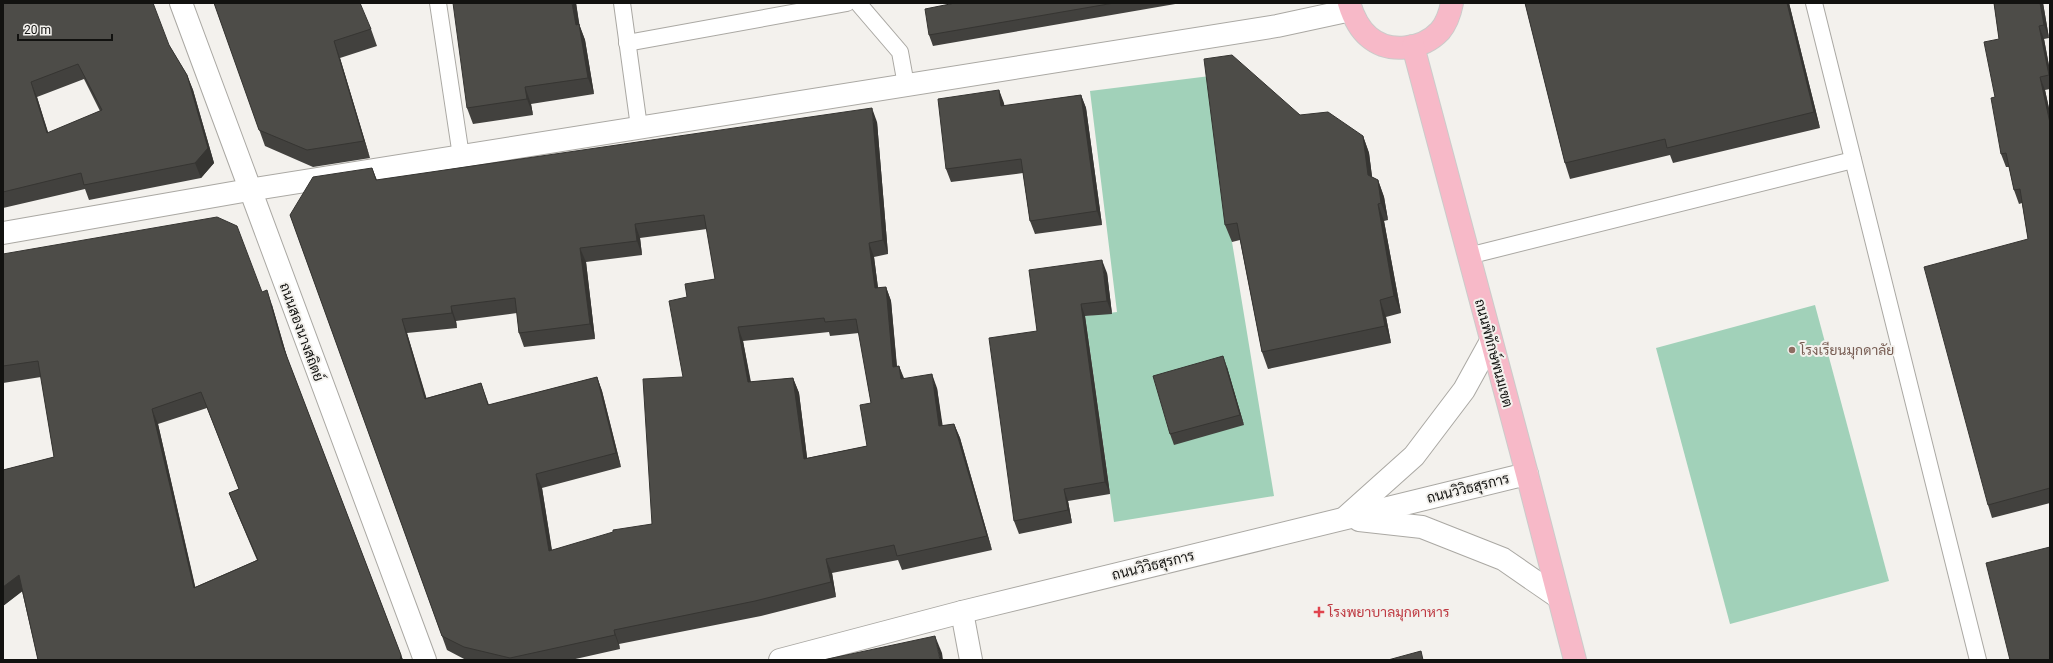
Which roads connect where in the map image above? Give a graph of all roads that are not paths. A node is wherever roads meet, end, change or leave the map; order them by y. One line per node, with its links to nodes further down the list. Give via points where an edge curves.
1 (181, 3): 15 (street, ถนนสองนางสถิตย์)
2 (438, 3): 13 (lane)
3 (622, 3): 9 (lane)
4 (847, 3): 9 (lane)
5 (858, 3): 11 (lane, via 900,52)
6 (1452, 3): 10 (main road, via 1450,15 1440,31 1420,45)
7 (1814, 3): 14 (lane)
8 (1350, 6): 10 (main road, via 1354,20 1369,38 1385,46); 11 (street, via 1277,26)
9 (627, 43): 12 (lane)
10 (1413, 46): 17 (main road, ถนนพิทักษ์พนมเขต)
11 (906, 85): 12 (street)
12 (639, 127): 13 (street)
13 (461, 156): 15 (street)
14 (1853, 160): 17 (lane); 27 (lane)
15 (250, 190): 16 (street); 23 (street, ถนนสองนางสถิตย์)
16 (3, 233)
17 (1468, 256): 18 (main road, ถนนพิทักษ์พนมเขต)
18 (1491, 341): 19 (main road, ถนนพิทักษ์พนมเขต); 20 (street, via 1464,390 1414,456)
19 (1527, 474): 20 (street, ถนนวิวิธสุรการ); 21 (main road, ถนนพิทักษ์พนมเขต)
20 (1344, 518): 21 (street, via 1422,527 1503,559); 22 (street, ถนนวิวิธสุรการ)
21 (1558, 597): 26 (main road, ถนนพิทักษ์พนมเขต)
22 (962, 612): 24 (street, ถนนวิวิธสุรการ); 25 (street)
23 (425, 660)
24 (780, 660)
25 (971, 660)
26 (1575, 660)
27 (1978, 660)

